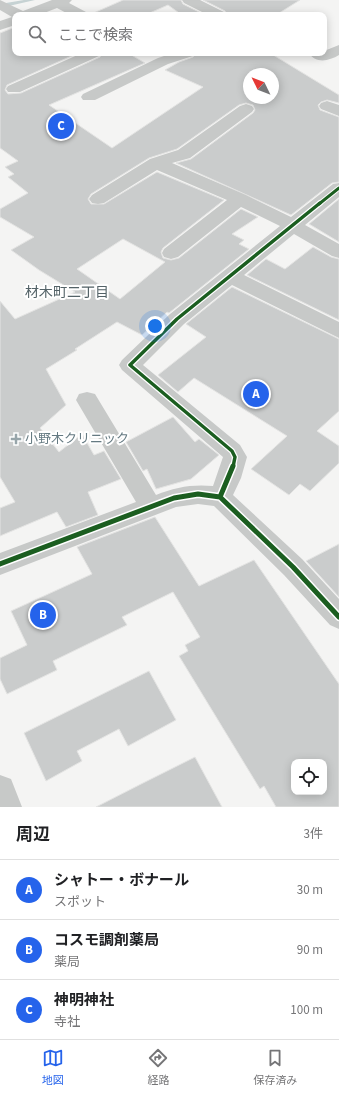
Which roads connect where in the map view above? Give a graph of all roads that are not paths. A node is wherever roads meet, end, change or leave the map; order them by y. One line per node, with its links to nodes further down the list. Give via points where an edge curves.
1 (189, 0): 7 (street)
2 (61, 1): 5 (street); 6 (street)
3 (2, 6): 4 (street)
4 (13, 12)
5 (34, 12)
6 (76, 12)
7 (213, 12)
8 (12, 21): 9 (street)
9 (0, 26)
10 (339, 49): 14 (street)
11 (87, 56): 16 (street)
12 (154, 56): 15 (street)
13 (179, 56): 15 (street)
14 (327, 56)
15 (163, 61): 17 (street)
16 (14, 89)
17 (89, 97)
18 (246, 109): 19 (street, via 184,154)
19 (156, 163): 21 (street); 22 (street)
20 (339, 188): 23 (street)
21 (98, 199)
22 (240, 199): 23 (street); 25 (street)
23 (294, 226): 24 (street); 26 (street)
24 (339, 252)
25 (171, 253)
26 (231, 276): 27 (street); 29 (street, via 177,319 130,365 232,451 235,457 230,480)
27 (339, 331)
28 (87, 400): 30 (street)
29 (220, 498): 30 (street, via 198,494 174,498); 32 (street, via 293,567)
30 (151, 507): 31 (street)
31 (0, 564)
32 (339, 617)
33 (0, 790): 34 (street)
34 (7, 807)

